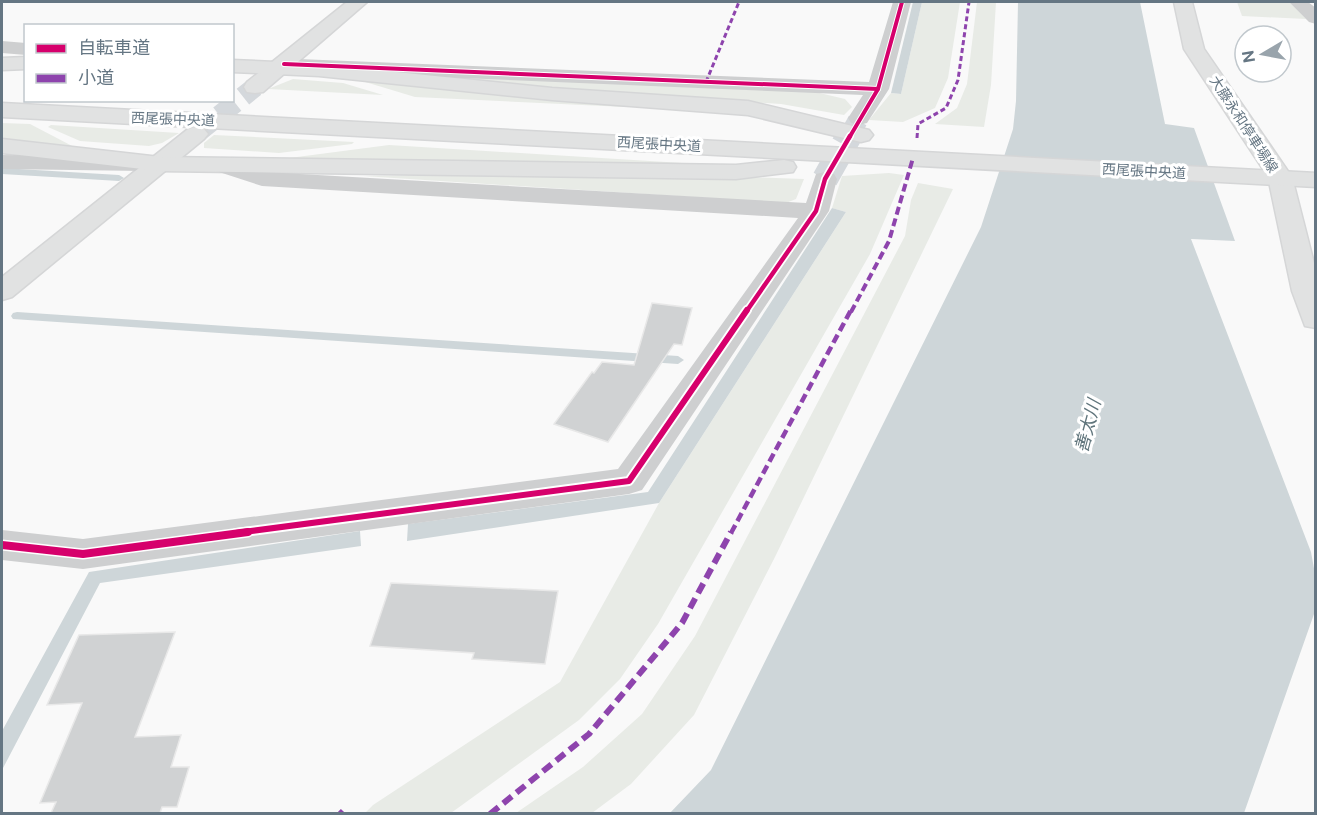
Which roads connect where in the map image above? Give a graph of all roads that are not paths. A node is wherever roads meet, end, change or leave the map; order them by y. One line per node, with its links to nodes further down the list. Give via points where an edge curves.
1 (358, 2): 12 (main road)
2 (902, 2): 13 (street)
3 (1182, 2): 26 (main road, 大藤永和停車場線, via 1194,49)
4 (1298, 2): 5 (street)
5 (1316, 18)
6 (2, 47): 7 (street)
7 (24, 48)
8 (234, 61): 12 (street)
9 (24, 63): 10 (main road)
10 (2, 64)
11 (234, 66): 12 (main road)
12 (282, 66): 13 (street); 14 (main road); 17 (main road, via 552,94 748,108)
13 (878, 89): 17 (street)
14 (256, 97)
15 (304, 105): 17 (main road, 西尾張中央道)
16 (2, 110): 21 (main road, 西尾張中央道)
17 (860, 127): 20 (main road, 西尾張中央道)
18 (196, 135): 24 (main road)
19 (2, 146): 24 (main road)
20 (951, 150): 21 (main road, 西尾張中央道); 26 (main road, 西尾張中央道)
21 (884, 157): 25 (main road, via 736,172)
22 (1316, 159): 26 (main road, 西尾張中央道)
23 (2, 162): 24 (street)
24 (160, 164): 25 (main road); 28 (main road)
25 (225, 166): 30 (street, via 262,179 820,195 629,481 83,554)
26 (1274, 167): 27 (main road, 西尾張中央道); 29 (main road, 大藤永和停車場線)
27 (1316, 180)
28 (2, 291)
29 (1316, 319)
30 (2, 545)

